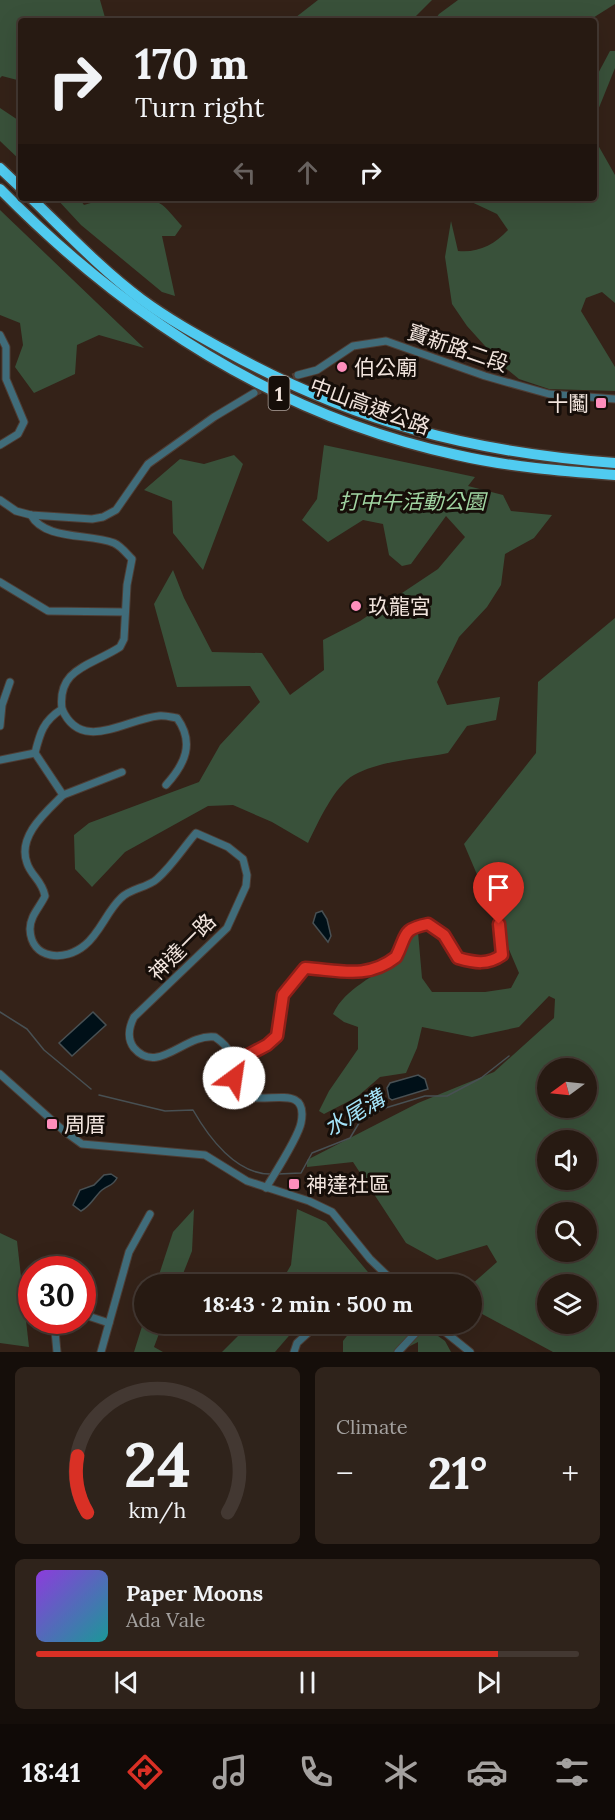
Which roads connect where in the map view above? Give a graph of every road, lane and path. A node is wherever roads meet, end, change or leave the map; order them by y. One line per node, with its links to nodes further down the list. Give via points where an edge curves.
1 (0, 168): 2 (highway)
2 (18, 185)
3 (0, 189): 11 (highway, 中山高速公路 / 1, via 75,261 134,308 186,344 285,396 353,425 449,453)
4 (34, 201): 10 (highway, 中山高速公路 / 1, via 140,299 219,347 316,397 386,423 452,440)
5 (0, 335): 9 (street, via 6,347 6,380 24,422 18,434)
6 (298, 375): 8 (street, 寶新路二段, via 317,370 353,346 386,341 549,394)
7 (254, 393): 13 (street, via 148,464 116,510 104,517)
8 (615, 399)
9 (0, 445)
10 (615, 463)
11 (615, 475)
12 (0, 500): 13 (street, via 15,511)
13 (31, 515): 15 (street, via 35,523 55,531 116,543 132,559)
14 (0, 582): 15 (street, via 48,611)
15 (124, 612): 17 (street, via 124,639 120,647 71,675 60,694)
16 (10, 682): 18 (street)
17 (62, 709): 19 (street, via 40,730); 22 (street, via 68,723 85,732 159,716 177,717 187,731 186,754)
18 (0, 726)
19 (35, 753): 20 (street); 23 (street)
20 (0, 760)
21 (123, 772): 23 (street)
22 (166, 785)
23 (63, 795): 25 (street, 神達一路, via 28,836 25,847 27,864 42,884 45,896 33,915 31,936 40,951 50,957 71,953 85,945 119,899 157,879 196,833 228,847 243,859 248,875 246,886 227,928 134,1017 129,1033 138,1052 156,1058 198,1037 215,1037 226,1044)
24 (499, 924): 25 (street, via 502,955 492,962 458,958 444,935 428,924 415,926 403,935 396,957 371,972 305,968 283,995 277,1036)
25 (235, 1062): 27 (street, 神達一路, via 235,1085 242,1095 253,1100 287,1096 301,1109 301,1124)
26 (0, 1074): 27 (street, via 82,1144 205,1155)
27 (266, 1188): 29 (street, via 332,1212)
28 (150, 1214): 31 (street, via 129,1252)
29 (386, 1274)
30 (96, 1319): 31 (street)
31 (109, 1323): 37 (street)
32 (55, 1334): 36 (street)
33 (307, 1334): 38 (street)
34 (415, 1334): 39 (street)
35 (448, 1334): 40 (street)
36 (57, 1352)
37 (101, 1352)
38 (294, 1352)
39 (398, 1352)
40 (470, 1352)

